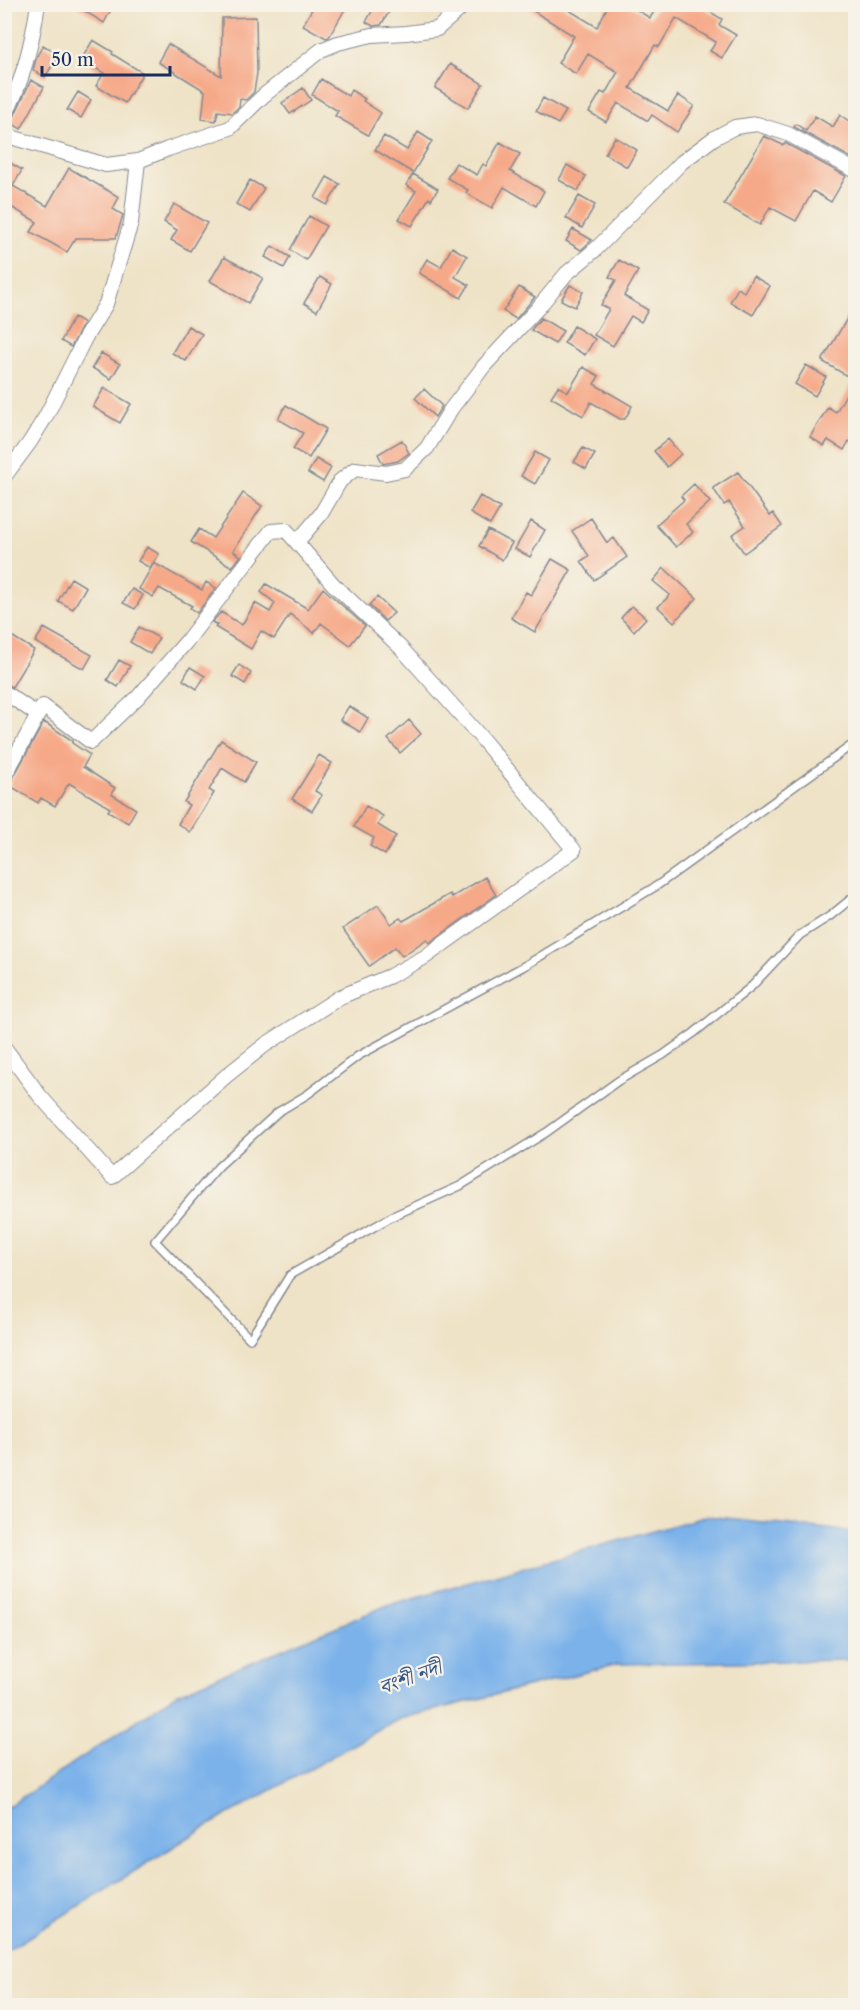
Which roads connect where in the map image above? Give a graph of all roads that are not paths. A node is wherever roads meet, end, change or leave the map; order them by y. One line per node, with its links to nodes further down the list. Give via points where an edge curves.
1 (38, 4): 3 (street, via 27,58)
2 (466, 4): 5 (street, via 437,29 372,35 321,50 230,128)
3 (4, 117)
4 (4, 135): 5 (street, via 106,165)
5 (138, 161): 7 (street, via 131,223 106,304 84,338 46,416)
6 (855, 171): 8 (street, via 788,134 757,124 735,127 714,138 682,162 566,274 483,366 427,448 405,469 386,473 355,470 340,481 321,514)
7 (4, 477)
8 (298, 541): 10 (street, via 286,530 271,531 186,642 138,697 91,742 43,706); 14 (street, via 333,584 401,648 478,734 574,850 425,957 340,997 265,1045 112,1178 40,1096)
9 (4, 692): 10 (street)
10 (38, 715): 12 (street)
11 (855, 742): 13 (lane, via 658,885 526,965 358,1056 278,1112 218,1167 155,1241 250,1339 290,1275 393,1216 460,1186 663,1055 752,986 800,935)
12 (4, 777)
13 (855, 895)
14 (4, 1047)

